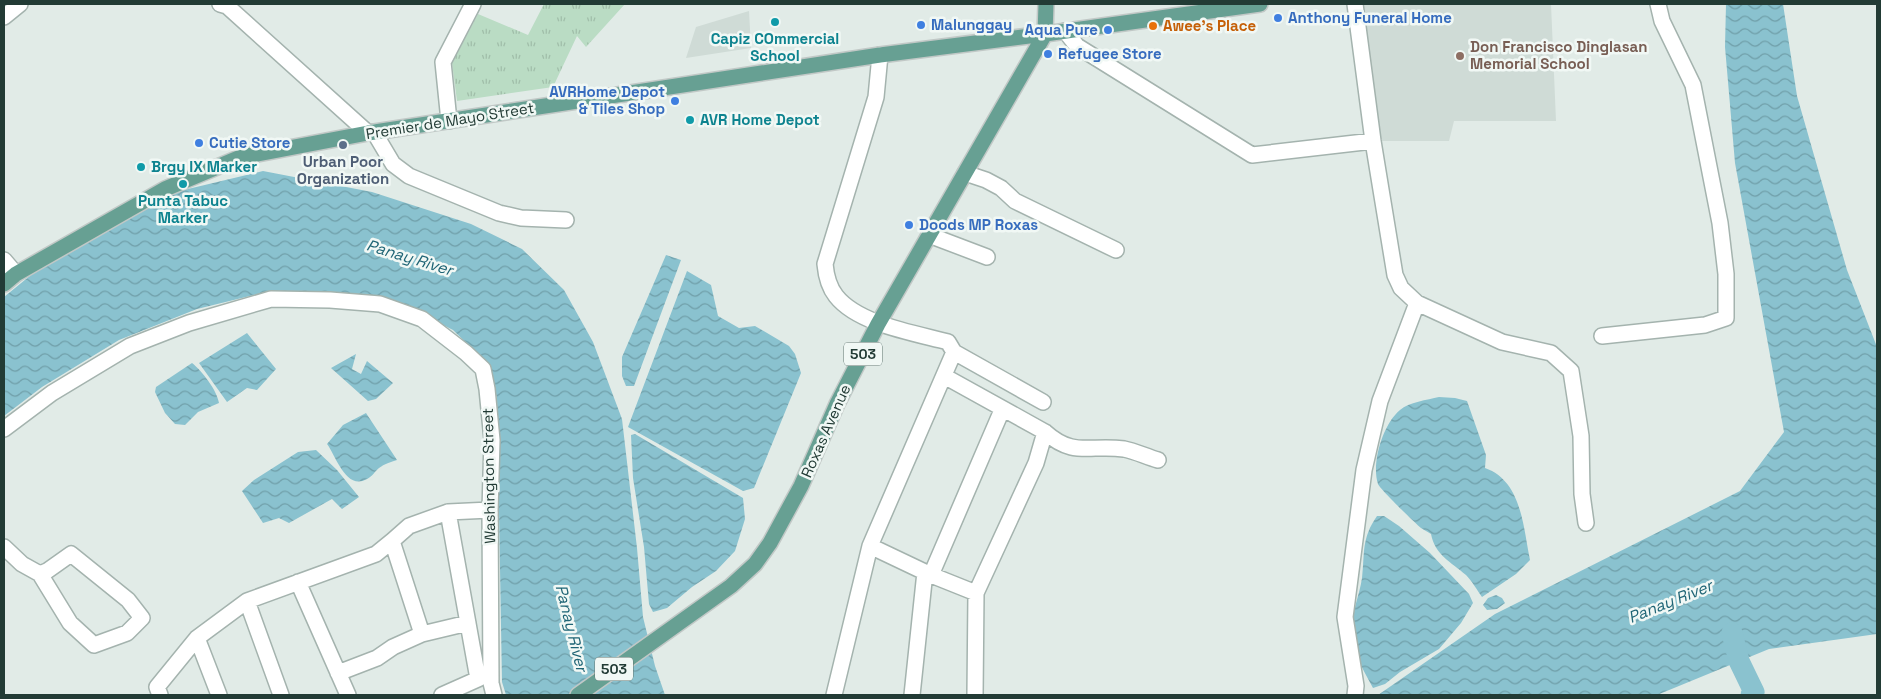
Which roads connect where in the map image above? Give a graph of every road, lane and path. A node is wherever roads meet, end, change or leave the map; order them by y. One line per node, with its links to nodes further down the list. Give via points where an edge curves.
1 (20, 4): 8 (street)
2 (1046, 4): 10 (main road)
3 (1260, 4): 9 (main road)
4 (1355, 4): 14 (street)
5 (1658, 4): 25 (street, via 1662,22 1693,85 1720,223 1726,274 1726,318 1706,324)
6 (224, 5): 13 (street)
7 (469, 5): 12 (street, via 443,62)
8 (4, 17)
9 (1065, 30): 10 (main road); 14 (street, via 1077,46 1252,155)
10 (1045, 34): 11 (main road, Premier de Mayo Street); 15 (main road, Roxas Avenue / 503)
11 (880, 54): 12 (main road, Premier de Mayo Street); 24 (street, via 876,97 825,264 827,280 836,296)
12 (448, 121): 13 (main road, Premier de Mayo Street)
13 (371, 132): 16 (street, via 393,164 409,176 499,213 521,218); 21 (main road, Premier de Mayo Street, via 241,157 165,189)
14 (1373, 141): 23 (street, via 1395,275 1401,288)
15 (965, 173): 17 (main road, Roxas Avenue / 503); 18 (street, via 986,180 1015,201)
16 (566, 220)
17 (929, 235): 19 (street); 24 (main road, Roxas Avenue / 503)
18 (1116, 250)
19 (987, 257)
20 (4, 260): 21 (street)
21 (16, 274): 22 (main road, Premier de Mayo Street)
22 (4, 284)
23 (1417, 302): 35 (street, via 1502,342 1551,353 1571,371 1581,436); 58 (street, via 1380,401 1364,470 1345,617)
24 (878, 324): 26 (street, via 948,342); 54 (main road, Roxas Avenue / 503, via 837,404 801,486 755,564 731,586)
25 (1602, 336)
26 (954, 352): 27 (street); 28 (street)
27 (944, 376): 29 (street); 37 (street)
28 (1043, 402)
29 (1002, 410): 31 (street); 40 (street)
30 (4, 430): 33 (street, Washington Street, via 52,393 130,346 189,323 271,299 380,304 422,319 482,369 492,440)
31 (1045, 432): 32 (street, via 1070,448 1124,449); 42 (street, via 1036,463)
32 (1158, 460)
33 (490, 510): 34 (street); 53 (street, Washington Street, via 491,684)
34 (448, 512): 36 (street, via 409,526); 44 (street)
35 (1586, 523)
36 (392, 541): 41 (street, via 376,554); 45 (street)
37 (870, 546): 40 (street); 55 (street)
38 (4, 549): 39 (street)
39 (40, 574): 39 (street, via 71,554 128,600 142,618 127,633 94,644 70,623)
40 (928, 574): 42 (street); 56 (street)
41 (298, 582): 43 (street); 47 (street)
42 (976, 594): 57 (street)
43 (247, 601): 46 (street); 50 (street)
44 (468, 623): 45 (street); 52 (street, via 478,679)
45 (422, 634): 47 (street, via 377,658)
46 (197, 638): 48 (street, via 157,687); 49 (street)
47 (338, 673): 51 (street)
48 (160, 695)
49 (219, 695)
50 (281, 695)
51 (348, 695)
52 (442, 695)
53 (494, 695)
54 (578, 695)
55 (834, 695)
56 (912, 695)
57 (975, 695)
58 (1355, 695)

